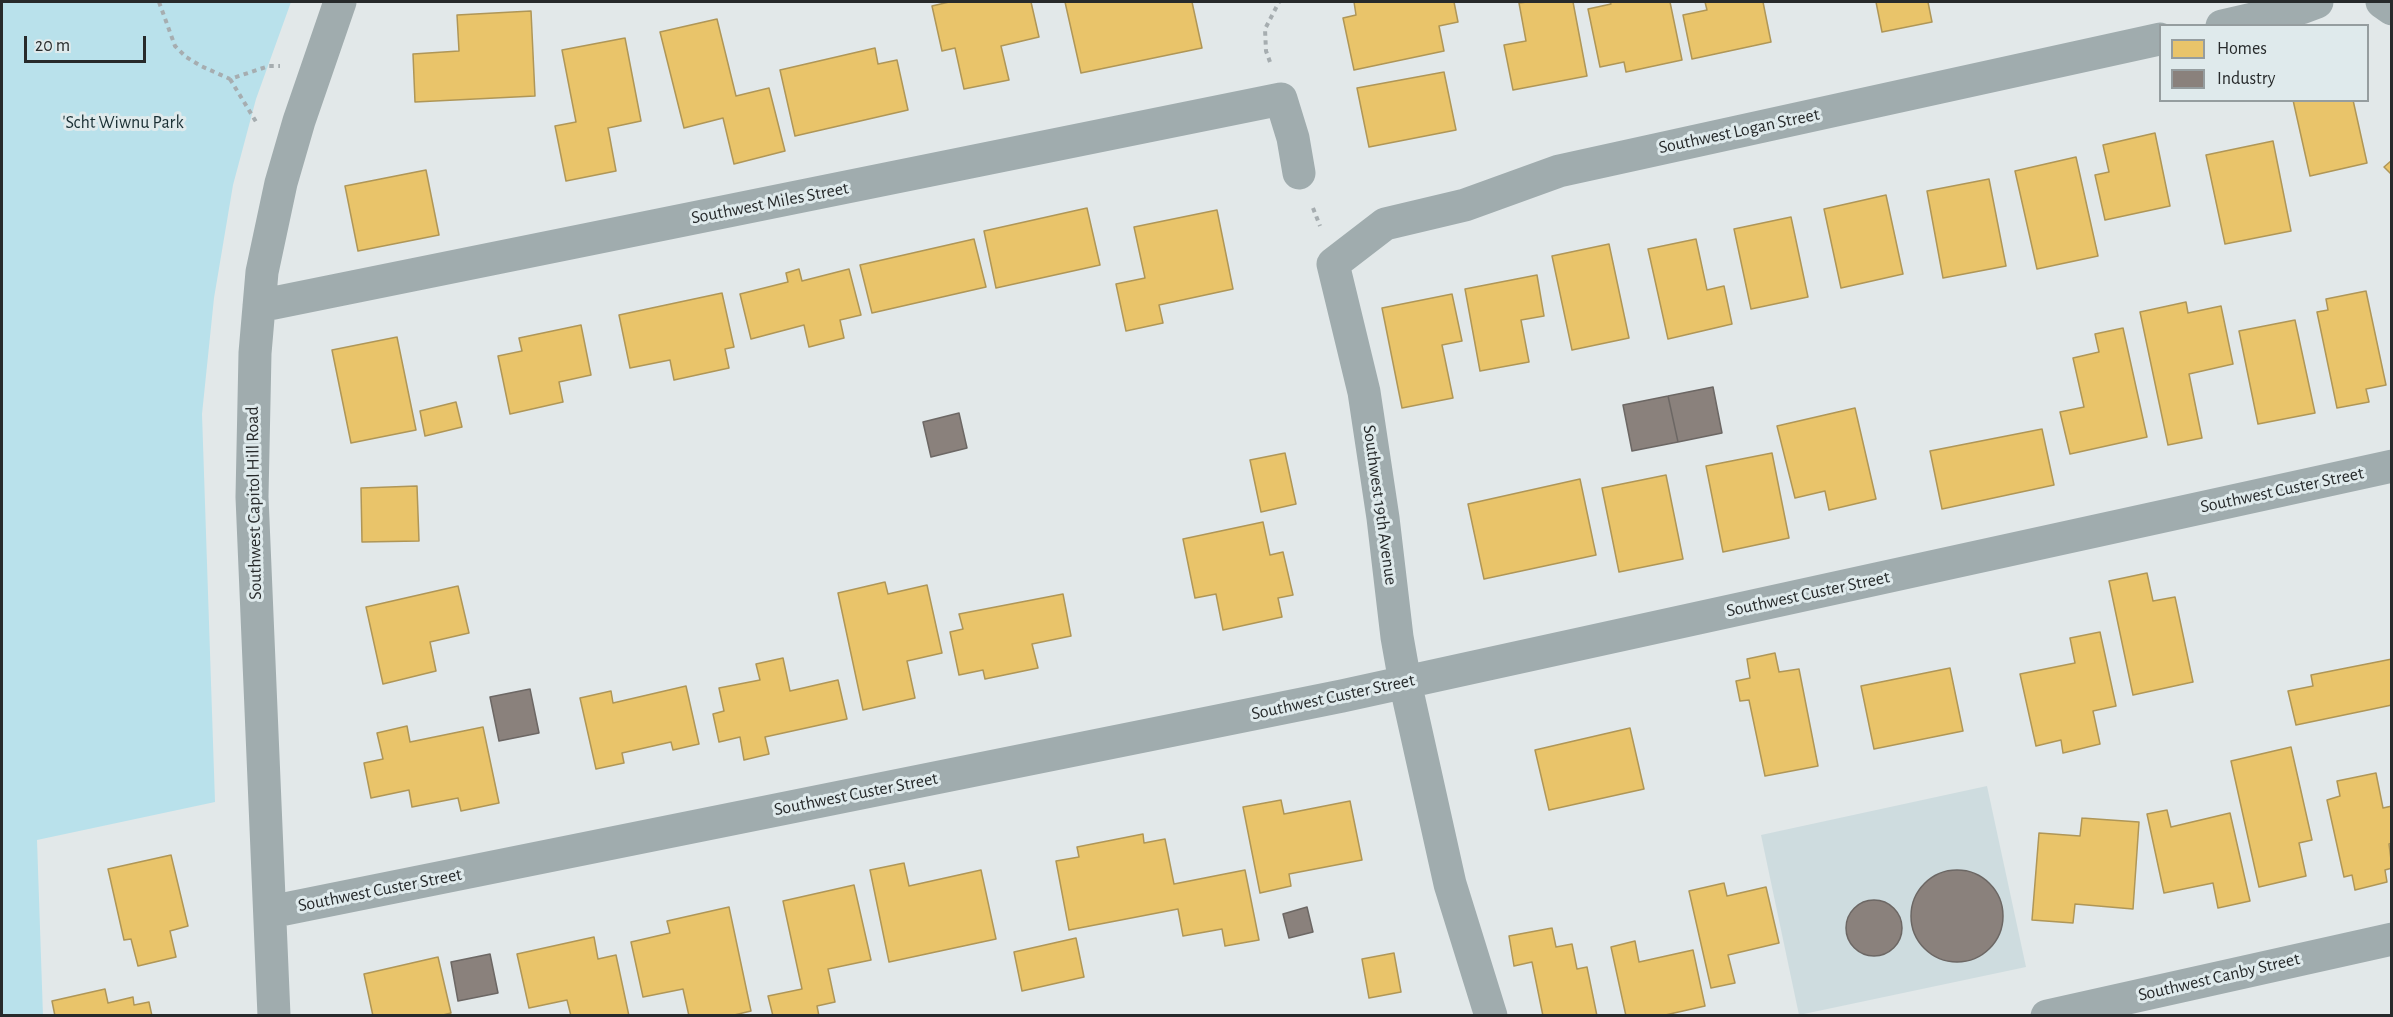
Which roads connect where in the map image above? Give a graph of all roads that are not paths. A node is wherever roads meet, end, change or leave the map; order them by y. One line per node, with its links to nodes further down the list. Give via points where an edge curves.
1 (340, 2): 9 (street, Southwest Capitol Hill Road, via 281,183 262,272)
2 (2317, 2): 5 (street)
3 (2382, 2): 4 (street)
4 (2391, 9)
5 (2231, 24)
6 (2159, 39): 8 (street, Southwest Logan Street, via 1559,171 1472,203 1385,224)
7 (1299, 173): 9 (street, Southwest Miles Street, via 1281,99)
8 (1333, 264): 11 (street, Southwest 19th Avenue, via 1364,392)
9 (259, 306): 12 (street, Southwest Capitol Hill Road, via 252,497)
10 (2391, 466): 11 (street, Southwest Custer Street)
11 (1405, 682): 12 (street, Southwest Custer Street); 15 (street, Southwest 19th Avenue, via 1450,884)
12 (270, 912): 14 (street, Southwest Capitol Hill Road)
13 (2391, 939): 16 (street, Southwest Canby Street)
14 (274, 1016)
15 (1491, 1016)
16 (2047, 1016)

